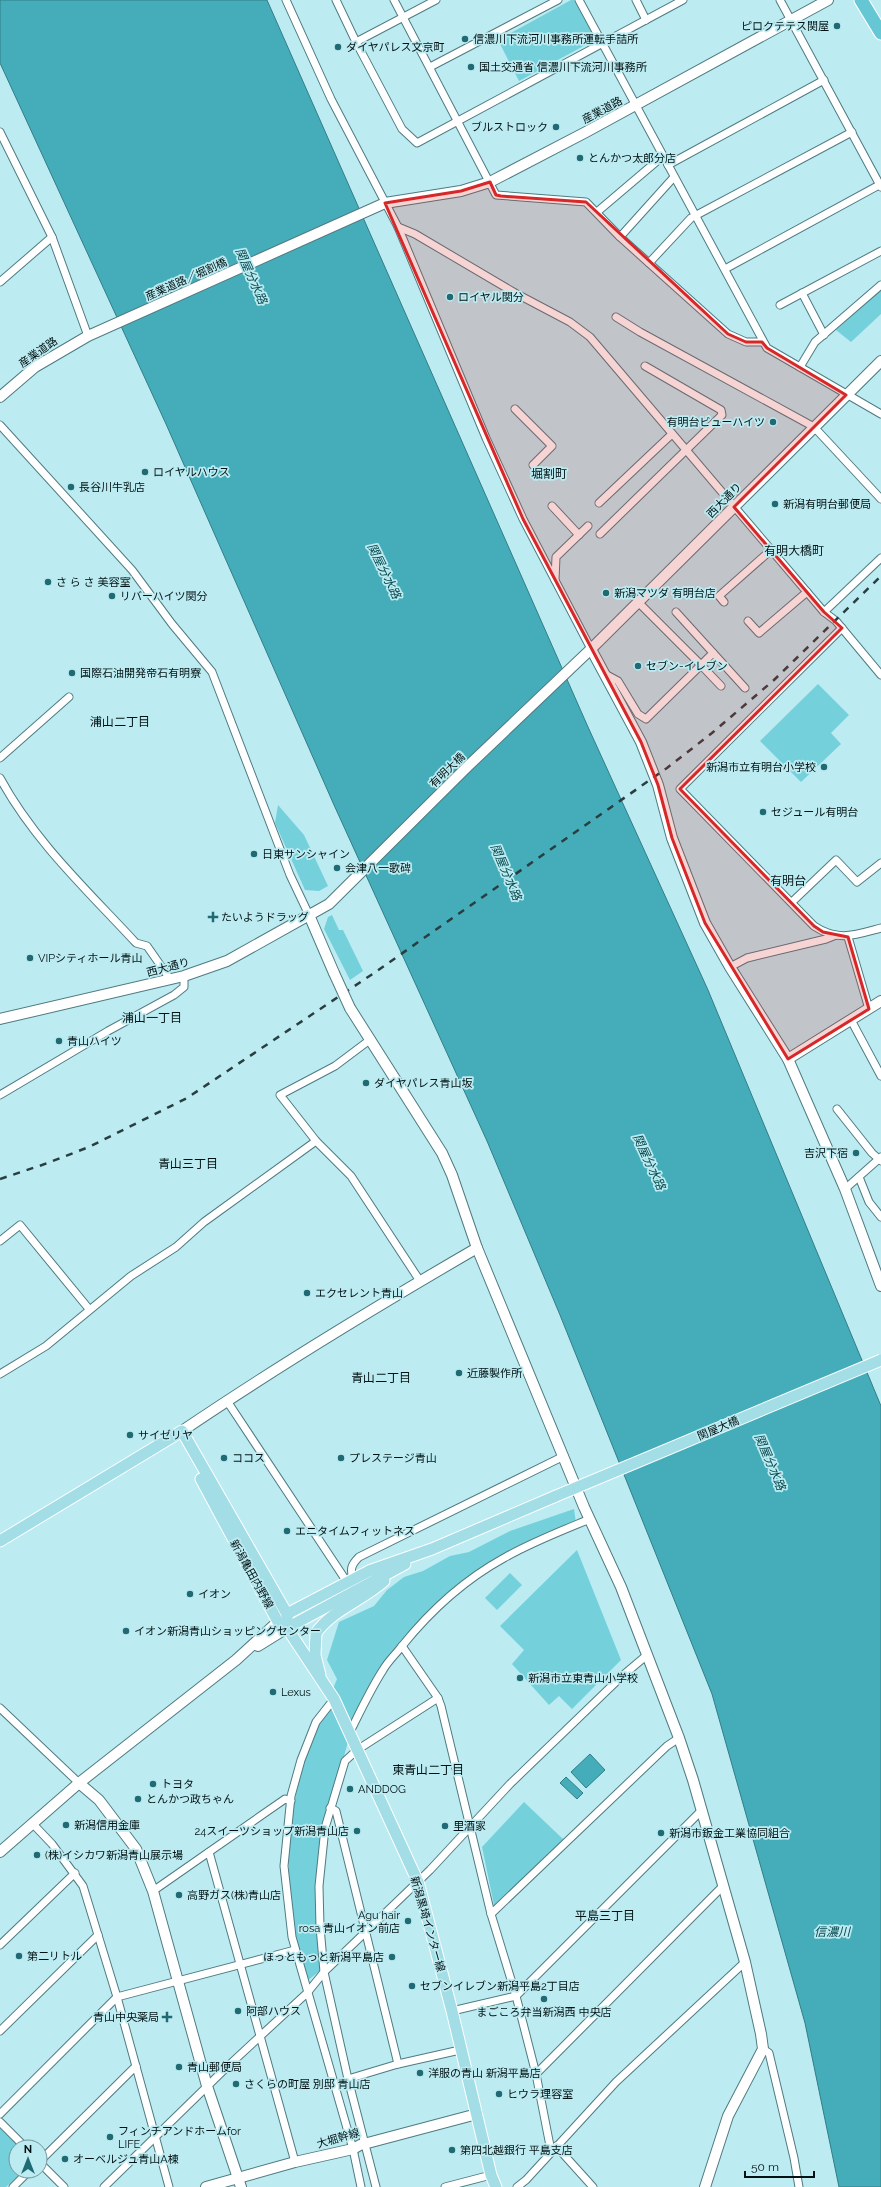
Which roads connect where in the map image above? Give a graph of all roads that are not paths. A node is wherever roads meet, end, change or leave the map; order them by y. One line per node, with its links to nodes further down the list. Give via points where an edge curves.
1 (286, 0): 29 (street, via 331,99)
2 (336, 0): 16 (street)
3 (394, 0): 12 (street)
4 (436, 0): 12 (street)
5 (558, 0): 18 (street)
6 (579, 0): 17 (street)
7 (636, 0): 13 (street)
8 (683, 0): 13 (street)
9 (780, 0): 14 (street)
10 (828, 0): 14 (street, 産業道路)
11 (861, 0): 15 (highway)
12 (404, 17): 16 (street); 18 (street)
13 (646, 20): 17 (street)
14 (792, 20): 19 (street); 20 (street, 産業道路)
15 (881, 33)
16 (356, 42): 21 (street, via 402,128 417,143)
17 (602, 43): 20 (street); 21 (street)
18 (430, 67): 21 (street)
19 (824, 80): 23 (street); 25 (street)
20 (636, 105): 24 (street); 27 (street, 産業道路)
21 (458, 121): 27 (street)
22 (0, 132): 34 (street)
23 (852, 132): 28 (street); 32 (street)
24 (663, 156): 25 (street); 31 (street)
25 (668, 165): 26 (street)
26 (674, 177): 32 (street); 35 (street)
27 (490, 182): 29 (street, 産業道路, via 461,191); 31 (street, via 496,195 578,200 586,202)
28 (881, 185): 38 (street)
29 (385, 202): 30 (street, 産業道路); 33 (street)
30 (375, 207): 44 (street, 産業道路／堀割橋)
31 (597, 212): 35 (street)
32 (695, 216): 37 (street); 38 (street)
33 (398, 227): 56 (street, via 415,234 570,322 590,337); 68 (street, via 486,438 523,519)
34 (52, 237): 39 (street); 44 (street)
35 (620, 237): 37 (street)
36 (881, 250): 41 (street)
37 (649, 262): 46 (street, via 728,334 746,342)
38 (725, 269): 46 (street)
39 (0, 282)
40 (881, 285): 45 (street)
41 (802, 293): 42 (street); 45 (street)
42 (780, 305)
43 (616, 317): 55 (street)
44 (91, 334): 51 (street, 産業道路, via 35,367)
45 (824, 335): 49 (street, via 815,342)
46 (762, 342): 49 (street, via 767,348)
47 (881, 361): 50 (street, 西大通り)
48 (645, 366): 57 (street, via 721,410 722,415)
49 (800, 367): 50 (street)
50 (846, 395): 53 (street); 55 (street, 西大通り)
51 (0, 397)
52 (515, 409): 58 (street, via 552,446)
53 (881, 414)
54 (0, 425): 90 (street, via 132,570 212,672 290,874)
55 (814, 427): 59 (street); 62 (street, 西大通り)
56 (672, 434): 57 (street); 60 (street)
57 (686, 451): 62 (street); 64 (street)
58 (533, 465)
59 (881, 499)
60 (599, 503)
61 (552, 506): 65 (street)
62 (734, 507): 66 (street); 70 (street, 西大通り)
63 (588, 526): 65 (street)
64 (600, 534)
65 (579, 535): 68 (street, via 556,557)
66 (771, 550): 69 (street); 71 (street, via 719,596)
67 (881, 558): 73 (street)
68 (555, 580): 76 (street)
69 (807, 592): 73 (street); 74 (street, via 759,633)
70 (638, 602): 76 (street, 西大通り); 79 (street)
71 (724, 602)
72 (676, 612): 77 (street)
73 (824, 612): 75 (street)
74 (748, 621)
75 (842, 628): 81 (street); 88 (street, via 680,789)
76 (591, 649): 78 (street, 西大通り); 80 (street)
77 (713, 653): 79 (street); 83 (street)
78 (583, 656): 89 (street, 有明大橋, via 429,804)
79 (700, 665): 80 (street, via 646,719 638,714 618,681); 82 (street)
80 (605, 674): 94 (street, via 641,742 658,785 677,852 706,923)
81 (881, 675)
82 (721, 686)
83 (745, 688)
84 (69, 696): 85 (street)
85 (0, 758)
86 (0, 778): 96 (street, via 10,797 61,863 136,943 147,946)
87 (881, 863): 88 (street, via 857,882 836,860)
88 (792, 902): 92 (street, via 814,926 823,932)
89 (330, 904): 90 (street, 西大通り)
90 (310, 915): 95 (street, 西大通り, via 227,961); 101 (street, bridge, via 350,1008)
91 (881, 928): 93 (street)
92 (836, 935): 93 (street); 94 (street, via 747,958)
93 (848, 937): 98 (street)
94 (730, 967): 102 (street)
95 (184, 976): 96 (street, 西大通り); 104 (street, via 184,987 174,995)
96 (170, 979): 99 (street, 西大通り)
97 (881, 1001): 98 (street)
98 (869, 1008): 100 (street)
99 (0, 1019)
100 (851, 1020): 102 (street); 103 (street)
101 (370, 1039): 106 (street, via 335,1066 280,1095); 112 (street, via 442,1153)
102 (788, 1059): 109 (street)
103 (881, 1076)
104 (0, 1095)
105 (838, 1109): 107 (street)
106 (316, 1141): 113 (street, via 351,1176); 115 (street, via 204,1222 176,1247 131,1276)
107 (880, 1159): 108 (street)
108 (859, 1177): 109 (street); 110 (street, via 868,1202)
109 (845, 1190): 114 (street)
110 (881, 1217)
111 (0, 1241): 115 (street, via 20,1225)
112 (477, 1248): 113 (street); 120 (street)
113 (420, 1281): 118 (street)
114 (881, 1286)
115 (90, 1310): 117 (street, via 46,1346)
116 (881, 1360): 121 (main road, 関屋大橋, bridge)
117 (0, 1374)
118 (227, 1401): 119 (street); 126 (street)
119 (179, 1433): 123 (main road); 127 (main road, 新潟亀田内野線)
120 (564, 1456): 122 (street); 126 (street, via 364,1555 352,1564)
121 (556, 1496): 124 (main road, 新潟亀田内野線)
122 (590, 1519): 128 (street, via 530,1544 480,1572 437,1607); 129 (street, via 621,1587)
123 (0, 1541)
124 (432, 1549): 125 (main road, 新潟亀田内野線); 126 (main road, 新潟亀田内野線, via 369,1571)
125 (399, 1567): 127 (main road, 新潟亀田内野線); 130 (main road, via 372,1591 331,1618 316,1633 316,1654)
126 (350, 1581): 127 (main road, 新潟亀田内野線)
127 (284, 1621): 130 (main road, 新潟黒埼インター線); 137 (street)
128 (402, 1646): 131 (street); 134 (street, via 370,1690)
129 (647, 1655): 135 (street); 142 (street, via 620,1677 521,1773)
130 (322, 1683): 132 (main road, 新潟黒埼インター線)
131 (438, 1698): 136 (street); 142 (street)
132 (334, 1699): 134 (main road, 新潟黒埼インター線); 138 (street, via 316,1722 301,1760)
133 (0, 1708): 137 (street)
134 (349, 1735): 136 (main road, 新潟黒埼インター線)
135 (679, 1738): 140 (street); 149 (street)
136 (357, 1750): 139 (street, via 345,1761); 146 (main road, 新潟黒埼インター線)
137 (79, 1783): 141 (street); 148 (street, via 99,1800 136,1849)
138 (291, 1801): 144 (street, via 285,1799); 153 (street, via 284,1866)
139 (330, 1808): 150 (street, via 336,1811); 156 (street, via 322,1846 318,1886)
140 (702, 1810): 147 (street); 159 (street)
141 (33, 1824): 143 (street); 145 (street)
142 (470, 1827): 146 (street); 149 (street)
143 (0, 1852)
144 (209, 1852): 148 (street); 155 (street)
145 (75, 1874): 151 (street, via 83,1886); 152 (street)
146 (418, 1882): 150 (street); 161 (main road, 新潟黒埼インター線)
147 (723, 1886): 154 (street); 168 (street)
148 (153, 1892): 157 (street)
149 (491, 1914): 159 (street)
150 (366, 1931): 156 (street); 166 (street)
151 (98, 1935): 160 (street); 162 (street)
152 (0, 1945)
153 (295, 1950): 155 (street); 158 (street)
154 (745, 1962): 164 (street, via 762,2034); 178 (street, via 616,2082)
155 (239, 1964): 157 (street); 163 (street)
156 (324, 1972): 158 (street); 169 (street)
157 (179, 1981): 160 (street); 170 (street)
158 (307, 1993): 163 (street); 177 (street)
159 (516, 1996): 161 (street); 168 (street)
160 (117, 1997): 167 (street); 171 (street)
161 (452, 2011): 165 (main road, 新潟黒埼インター線)
162 (0, 2031)
163 (259, 2036): 170 (street); 180 (street)
164 (763, 2049): 196 (street, via 728,2116); 197 (street, via 769,2054)
165 (460, 2050): 166 (street); 172 (main road, 新潟黒埼インター線)
166 (398, 2064): 169 (street)
167 (136, 2066): 174 (street); 179 (street)
168 (536, 2074): 178 (street)
169 (348, 2079): 176 (street)
170 (207, 2086): 174 (street); 184 (street)
171 (0, 2114)
172 (477, 2114): 176 (street, 大堀幹線); 182 (main road, 新潟黒埼インター線)
173 (0, 2122): 175 (street)
174 (155, 2136): 187 (street); 188 (street)
175 (17, 2139)
176 (364, 2144): 177 (street, 大堀幹線); 191 (street)
177 (353, 2148): 180 (street, 大堀幹線); 190 (street)
178 (554, 2149): 194 (street, via 526,2180); 195 (street)
179 (48, 2154)
180 (294, 2162): 184 (street, 大堀幹線)
181 (48, 2170): 186 (street)
182 (491, 2175): 192 (street); 193 (main road, 新潟黒埼インター線)
183 (21, 2179): 185 (street)
184 (240, 2182): 189 (street, 大堀幹線)
185 (13, 2187)
186 (64, 2187)
187 (104, 2187)
188 (169, 2187)
189 (206, 2187)
190 (362, 2187)
191 (376, 2187)
192 (445, 2187)
193 (496, 2187)
194 (516, 2187)
195 (594, 2187)
196 (705, 2187)
197 (799, 2187)

